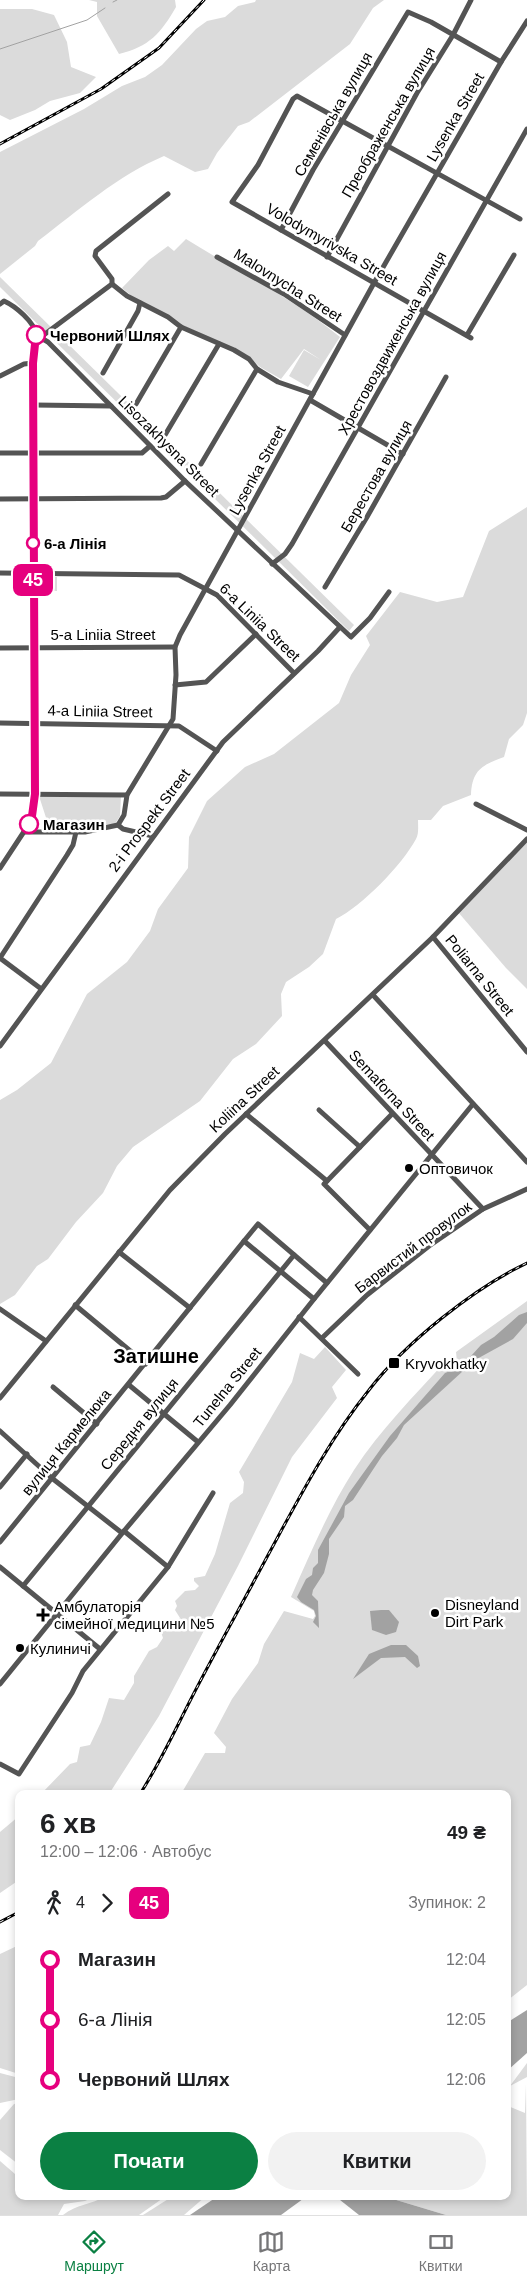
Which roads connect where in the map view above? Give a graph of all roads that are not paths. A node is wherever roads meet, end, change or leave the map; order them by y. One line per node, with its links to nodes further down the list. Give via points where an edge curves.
1 (471, 0): 3 (street, Преображенська вулиця)
2 (527, 20): 4 (street, Lysenka Street)
3 (453, 35): 4 (street); 5 (street, Семенівська вулиця, via 408,12); 7 (street, Преображенська вулиця)
4 (501, 62): 8 (street, Lysenka Street)
5 (343, 121): 7 (street); 12 (street, Семенівська вулиця); 12 (street, Volodymyrivska Street, via 297,96 258,165 232,202)
6 (527, 129): 10 (street, Хрестовоздвиженська вулиця)
7 (389, 146): 8 (street); 15 (street, Преображенська вулиця)
8 (437, 173): 10 (street); 17 (street, Lysenka Street)
9 (168, 194): 16 (street, via 96,251 95,256)
10 (486, 202): 11 (street); 20 (street, Хрестовоздвиженська вулиця)
11 (520, 219)
12 (282, 230): 15 (street, Volodymyrivska Street)
13 (514, 255): 20 (street, Volodymyrivska Street, via 469,336)
14 (217, 257): 22 (street, Malovnycha Street, via 284,294)
15 (327, 257): 17 (street, Volodymyrivska Street)
16 (112, 282): 18 (street); 23 (street)
17 (374, 283): 20 (street, Volodymyrivska Street); 22 (street, Lysenka Street)
18 (140, 303): 21 (street); 27 (street)
19 (0, 304): 23 (street, Lisozakhysna Street, via 4,301 11,304)
20 (422, 310): 35 (street, Хрестовоздвиженська вулиця)
21 (181, 327): 24 (street); 32 (street)
22 (345, 335): 30 (street, Lysenka Street)
23 (38, 336): 25 (street); 34 (street, Lisozakhysna Street)
24 (219, 344): 26 (street, via 243,355); 36 (street)
25 (33, 363): 28 (street); 33 (street)
26 (257, 369): 30 (street, via 278,382); 41 (street)
27 (103, 373)
28 (0, 376)
29 (446, 377): 40 (street, Берестова вулиця)
30 (313, 394): 31 (street, Lysenka Street)
31 (310, 400): 35 (street); 45 (street, Lysenka Street)
32 (136, 404)
33 (34, 405): 34 (street); 39 (street)
34 (111, 406): 37 (street, Lisozakhysna Street)
35 (360, 427): 40 (street); 46 (street, Хрестовоздвиженська вулиця, via 292,544)
36 (165, 435)
37 (150, 446): 39 (street, via 142,453); 42 (street, Lisozakhysna Street)
38 (0, 453): 39 (street)
39 (34, 453): 44 (street)
40 (403, 454): 49 (street, Берестова вулиця)
41 (201, 464)
42 (185, 481): 44 (street, via 161,498); 45 (street, Lisozakhysna Street)
43 (0, 500): 44 (street)
44 (33, 500): 48 (street)
45 (238, 531): 46 (street, Lisozakhysna Street); 50 (street, Lysenka Street)
46 (272, 564): 52 (street, Lisozakhysna Street)
47 (0, 573): 48 (street, 6-a Liniia Street)
48 (33, 574): 50 (street, 6-a Liniia Street, via 179,575); 54 (street)
49 (325, 587)
50 (206, 588): 53 (street, 6-a Liniia Street, via 217,594); 55 (street, Lysenka Street)
51 (389, 592): 52 (street, via 351,637)
52 (340, 627): 57 (street, 2-i Prospekt Street)
53 (256, 634): 57 (street, 6-a Liniia Street); 58 (street, via 206,682)
54 (34, 647): 55 (street, 5-a Liniia Street); 56 (street, 5-a Liniia Street); 60 (street)
55 (175, 647): 58 (street, Lysenka Street)
56 (0, 648)
57 (294, 673): 62 (street, 2-i Prospekt Street)
58 (176, 685): 61 (street, Lysenka Street)
59 (0, 723): 60 (street, 4-a Liniia Street)
60 (34, 723): 61 (street, 4-a Liniia Street); 64 (street)
61 (170, 725): 62 (street, via 182,727); 65 (street, Lysenka Street)
62 (217, 750): 71 (street, 2-i Prospekt Street)
63 (0, 794): 64 (street)
64 (35, 794): 65 (street); 69 (street, via 32,816)
65 (127, 795): 67 (street, Lysenka Street, via 124,815)
66 (476, 804): 68 (street)
67 (118, 825): 70 (street); 71 (street)
68 (527, 830)
69 (25, 832): 70 (street); 73 (street)
70 (76, 832): 75 (street, via 67,855)
71 (153, 836): 76 (street, 2-i Prospekt Street)
72 (527, 838): 74 (street, Koliina Street)
73 (0, 868)
74 (433, 937): 77 (street, Koliina Street); 80 (street, Poliarna Street)
75 (0, 958): 76 (street)
76 (40, 988): 79 (street, 2-i Prospekt Street)
77 (373, 995): 78 (street, Koliina Street); 81 (street)
78 (325, 1041): 83 (street, Koliina Street); 84 (street, Semaforna Street)
79 (0, 1046)
80 (527, 1052)
81 (473, 1104): 86 (street, Tunelna Street); 87 (street)
82 (319, 1110): 85 (street)
83 (246, 1114): 88 (street); 93 (street, Koliina Street, via 170,1190)
84 (392, 1114): 85 (street); 86 (street, Semaforna Street)
85 (360, 1147): 88 (street)
86 (432, 1156): 90 (street, Semaforna Street); 91 (street, Tunelna Street)
87 (527, 1162)
88 (327, 1181): 91 (street, via 324,1184)
89 (527, 1189): 90 (street, Барвистий провулок)
90 (484, 1210): 102 (street, Барвистий провулок, via 429,1246 367,1295)
91 (370, 1230): 96 (street, Tunelna Street)
92 (244, 1241): 94 (street, вулиця Кармелюка, via 258,1224); 95 (street); 99 (street, вулиця Кармелюка)
93 (119, 1252): 98 (street, Koliina Street); 99 (street)
94 (294, 1255): 95 (street, Середня вулиця); 96 (street)
95 (281, 1271): 97 (street); 109 (street, Середня вулиця)
96 (327, 1283): 97 (street, Tunelna Street)
97 (314, 1299): 101 (street, Tunelna Street)
98 (75, 1305): 103 (street, Koliina Street); 104 (street)
99 (190, 1308): 104 (street, вулиця Кармелюка)
100 (0, 1309): 103 (street)
101 (299, 1317): 102 (street); 112 (street, Tunelna Street)
102 (322, 1338): 105 (street)
103 (46, 1341): 108 (street, Koliina Street)
104 (146, 1364): 106 (street, вулиця Кармелюка)
105 (358, 1374)
106 (129, 1385): 109 (street); 110 (street, вулиця Кармелюка)
107 (53, 1386): 110 (street)
108 (0, 1398)
109 (164, 1414): 112 (street); 117 (street, Середня вулиця)
110 (97, 1424): 114 (street, вулиця Кармелюка)
111 (0, 1431): 113 (street)
112 (198, 1442): 118 (street, Tunelna Street)
113 (27, 1454): 114 (street); 115 (street)
114 (53, 1479): 117 (street); 119 (street, вулиця Кармелюка)
115 (0, 1487)
116 (213, 1493): 120 (street)
117 (89, 1505): 118 (street); 122 (street, Середня вулиця)
118 (123, 1532): 120 (street); 123 (street, Tunelna Street)
119 (0, 1542)
120 (168, 1566): 124 (street)
121 (0, 1567): 122 (street)
122 (23, 1586): 123 (street)
123 (56, 1613): 124 (street); 125 (street, Tunelna Street)
124 (100, 1649): 126 (street, via 19,1774)
125 (0, 1684)
126 (0, 1764)

